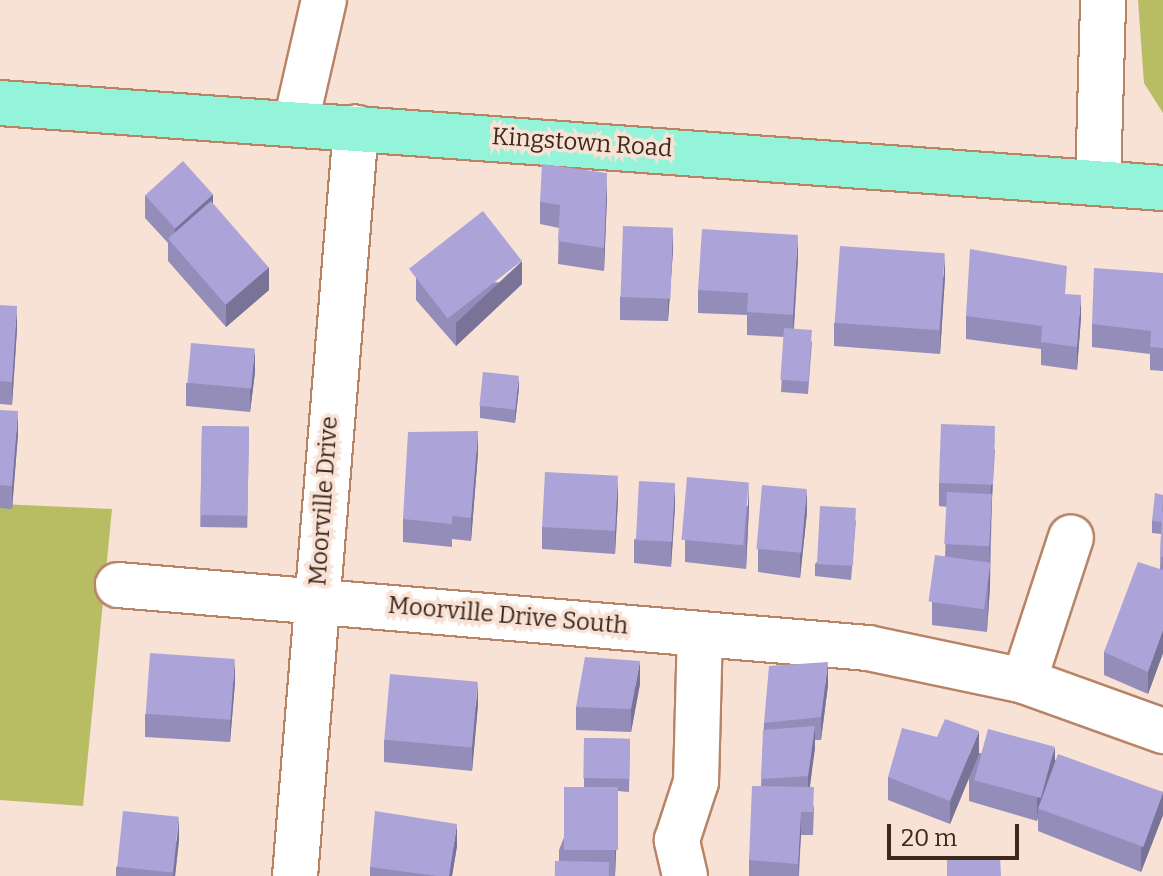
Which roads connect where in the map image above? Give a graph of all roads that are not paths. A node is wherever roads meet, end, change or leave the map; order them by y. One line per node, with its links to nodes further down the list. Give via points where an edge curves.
1 (324, 0): 4 (street)
2 (1103, 0): 6 (street)
3 (0, 103): 4 (main road, Kingstown Road)
4 (296, 122): 5 (main road, Kingstown Road)
5 (356, 127): 6 (main road, Kingstown Road); 10 (street, Moorville Drive)
6 (1098, 183): 7 (main road, Kingstown Road)
7 (1163, 188)
8 (1071, 537): 12 (street)
9 (118, 585): 10 (street, Moorville Drive South)
10 (316, 601): 11 (street, Moorville Drive South); 14 (street, Moorville Drive)
11 (700, 634): 12 (street, Moorville Drive South, via 868,648); 15 (street, via 696,782 677,840)
12 (1024, 681): 13 (street, Moorville Drive South)
13 (1163, 731)
14 (295, 876)
15 (685, 876)

